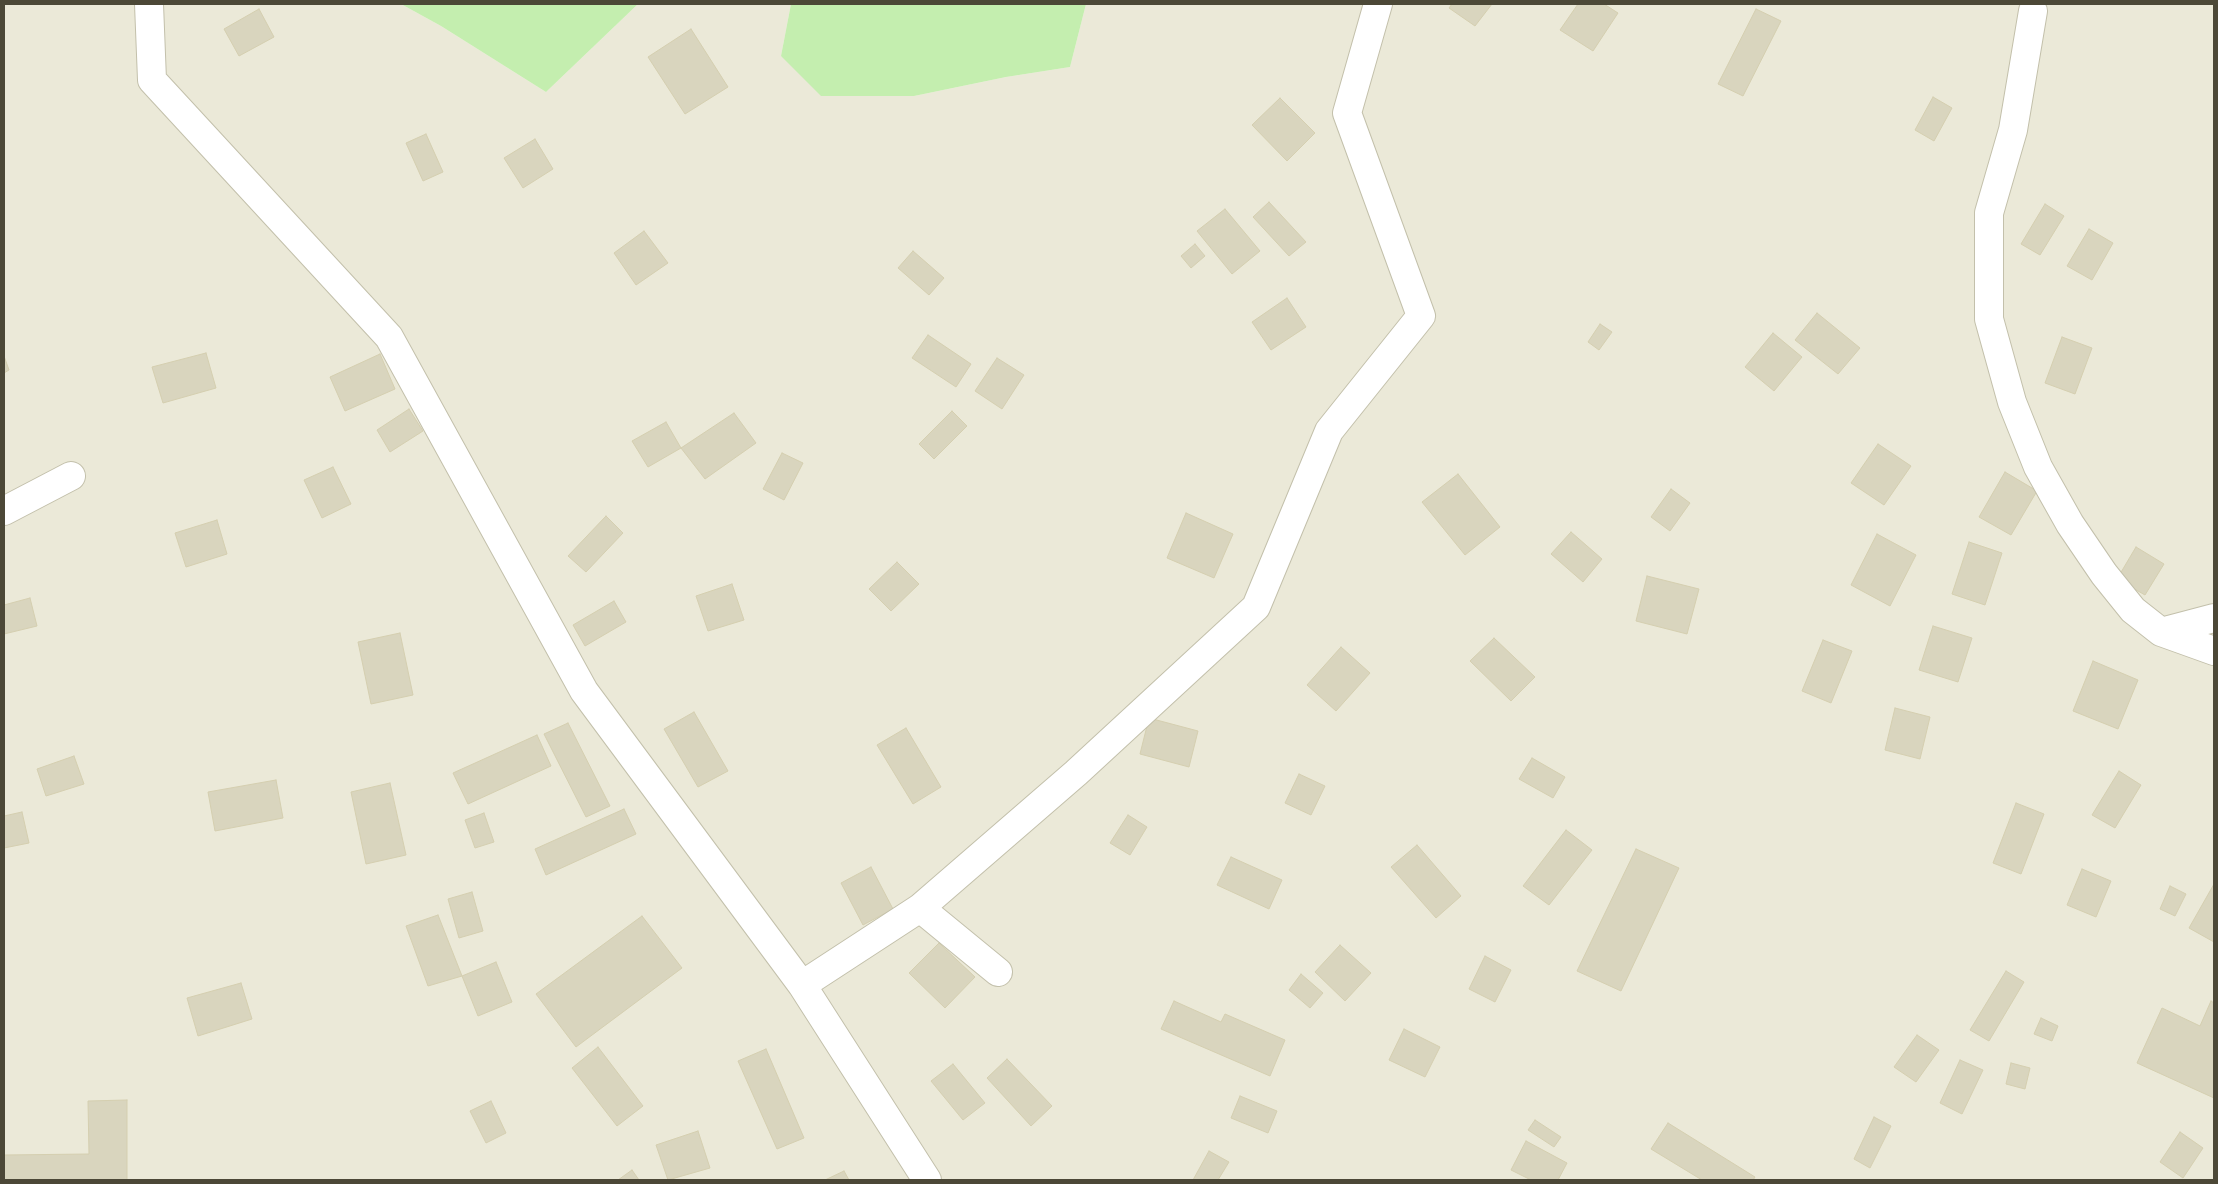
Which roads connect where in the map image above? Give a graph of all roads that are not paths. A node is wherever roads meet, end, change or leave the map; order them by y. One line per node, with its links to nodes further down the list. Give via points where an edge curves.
1 (149, 4): 11 (street, via 152,80 389,337 584,691)
2 (1378, 4): 9 (street, via 1347,113 1421,316 1329,431 1256,608 1076,773)
3 (2033, 11): 7 (street, via 2013,130 1989,213 1989,319 2012,402 2038,467 2070,524 2104,574 2133,610)
4 (71, 476): 5 (street)
5 (4, 511)
6 (2214, 618): 7 (street)
7 (2161, 632): 8 (street)
8 (2214, 651)
9 (920, 908): 10 (street); 11 (street)
10 (998, 972)
11 (802, 985): 12 (street)
12 (927, 1180)

